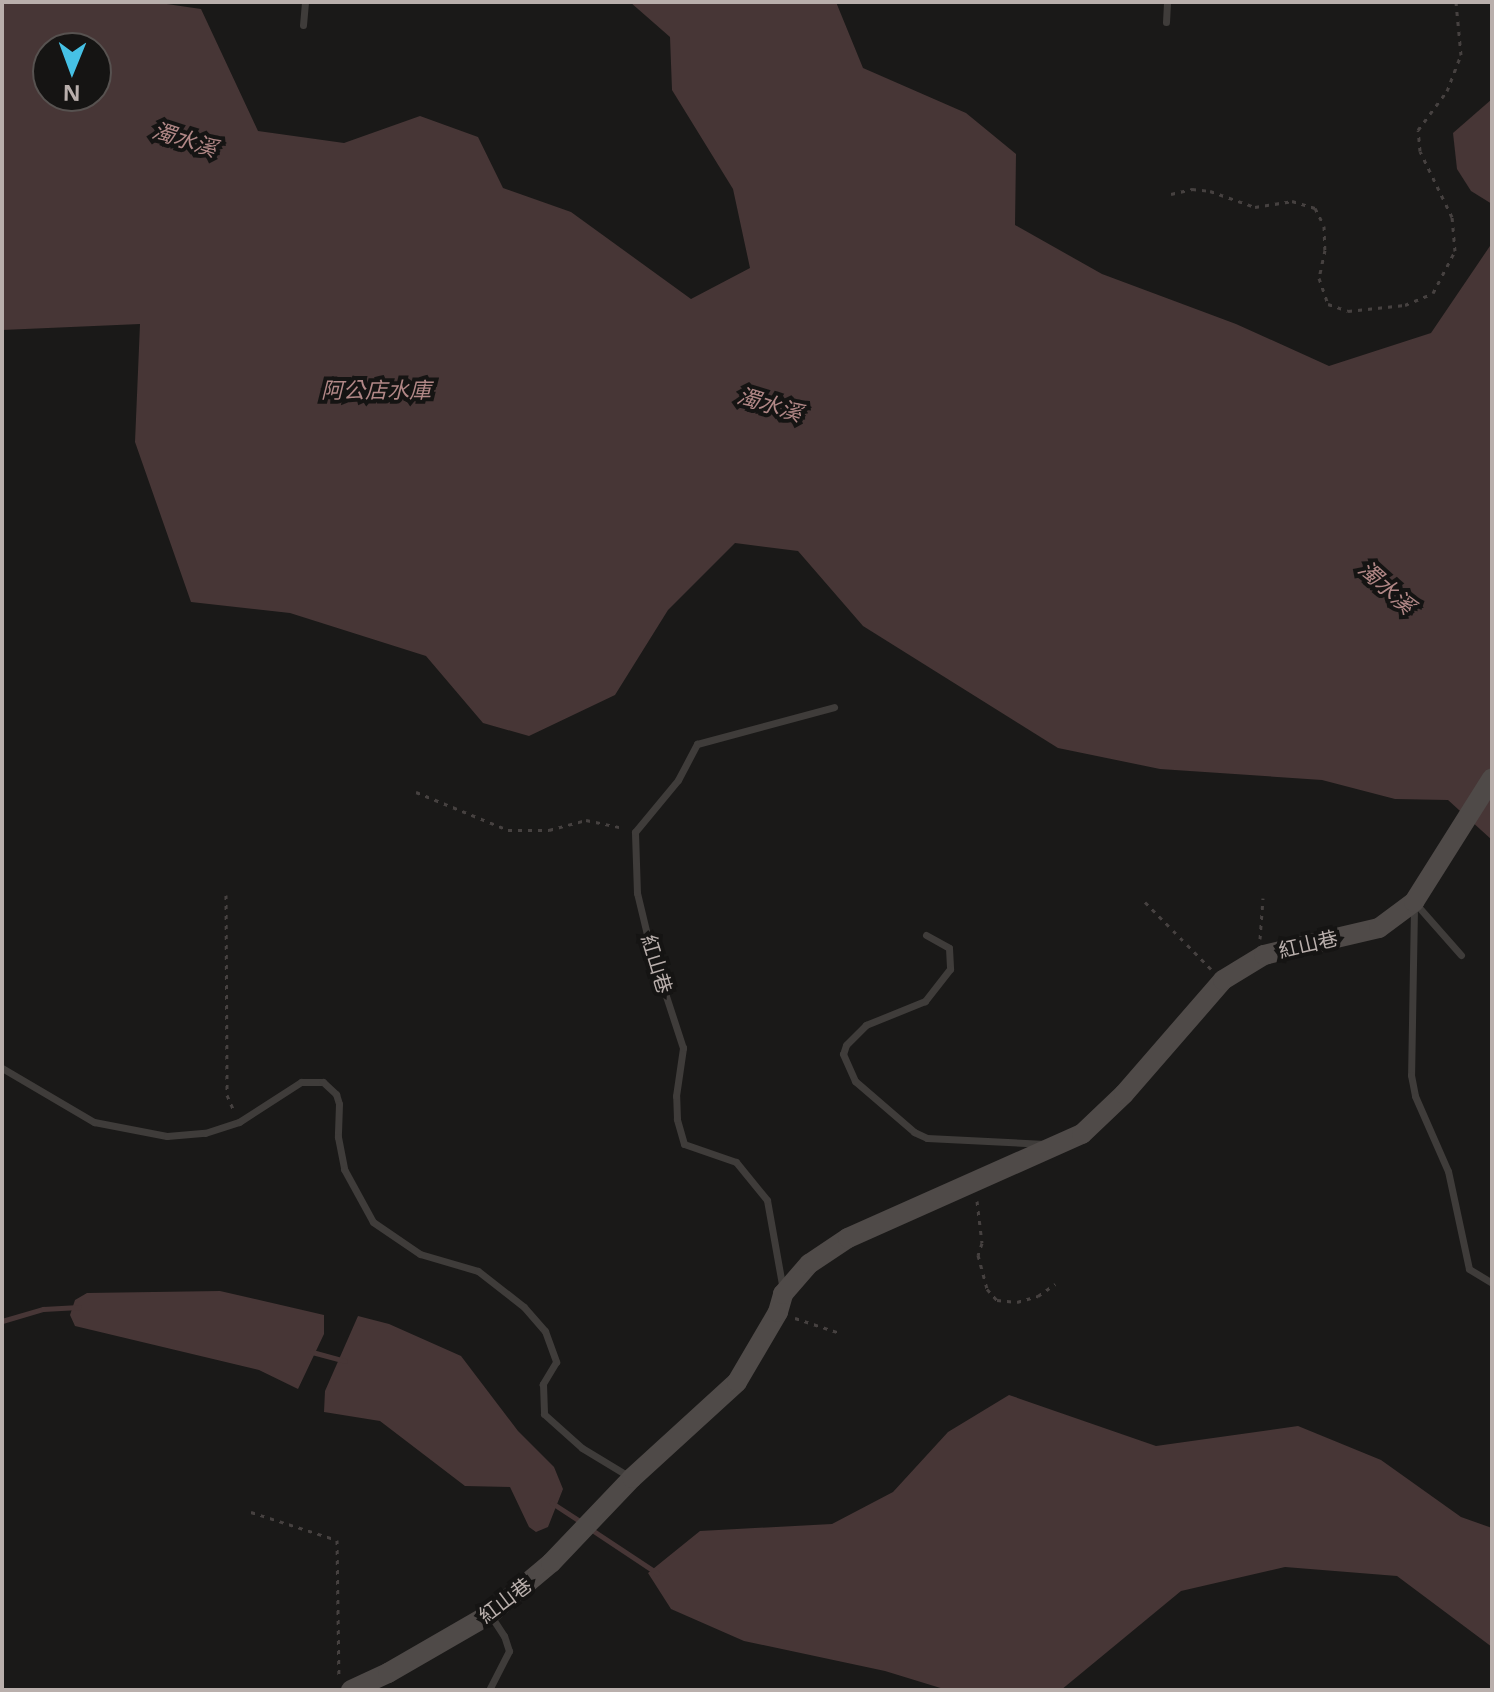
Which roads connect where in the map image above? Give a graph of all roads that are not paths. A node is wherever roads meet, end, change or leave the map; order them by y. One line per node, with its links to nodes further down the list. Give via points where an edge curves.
1 (305, 2): 4 (lane)
2 (1167, 2): 3 (lane)
3 (1166, 22)
4 (303, 25)
5 (834, 707): 13 (lane, 紅山巷, via 697,744 678,780 635,832 637,893 683,1048 676,1096 684,1144 736,1162 767,1200)
6 (1492, 778): 7 (street, 紅山巷)
7 (1414, 902): 9 (lane); 11 (street, 紅山巷, via 1379,928 1264,955 1223,980 1097,1124); 12 (lane, via 1415,1096 1448,1171 1469,1269)
8 (926, 935): 11 (lane, via 949,948 950,969 925,1001 866,1025 846,1045 843,1054 855,1081 927,1138)
9 (1461, 955)
10 (2, 1068): 14 (lane, via 94,1122 185,1136 239,1122 301,1082 314,1080 330,1087 339,1104 344,1169 373,1222 420,1254 478,1271 524,1307 545,1331 556,1362 543,1384 544,1414 582,1448)
11 (1059, 1145): 13 (street, 紅山巷, via 848,1238 809,1264)
12 (1492, 1283)
13 (781, 1303): 14 (street, 紅山巷, via 737,1382)
14 (632, 1478): 15 (street, 紅山巷, via 551,1563)
15 (490, 1614): 16 (street, 紅山巷); 17 (lane, via 509,1651)
16 (351, 1690)
17 (489, 1690)

